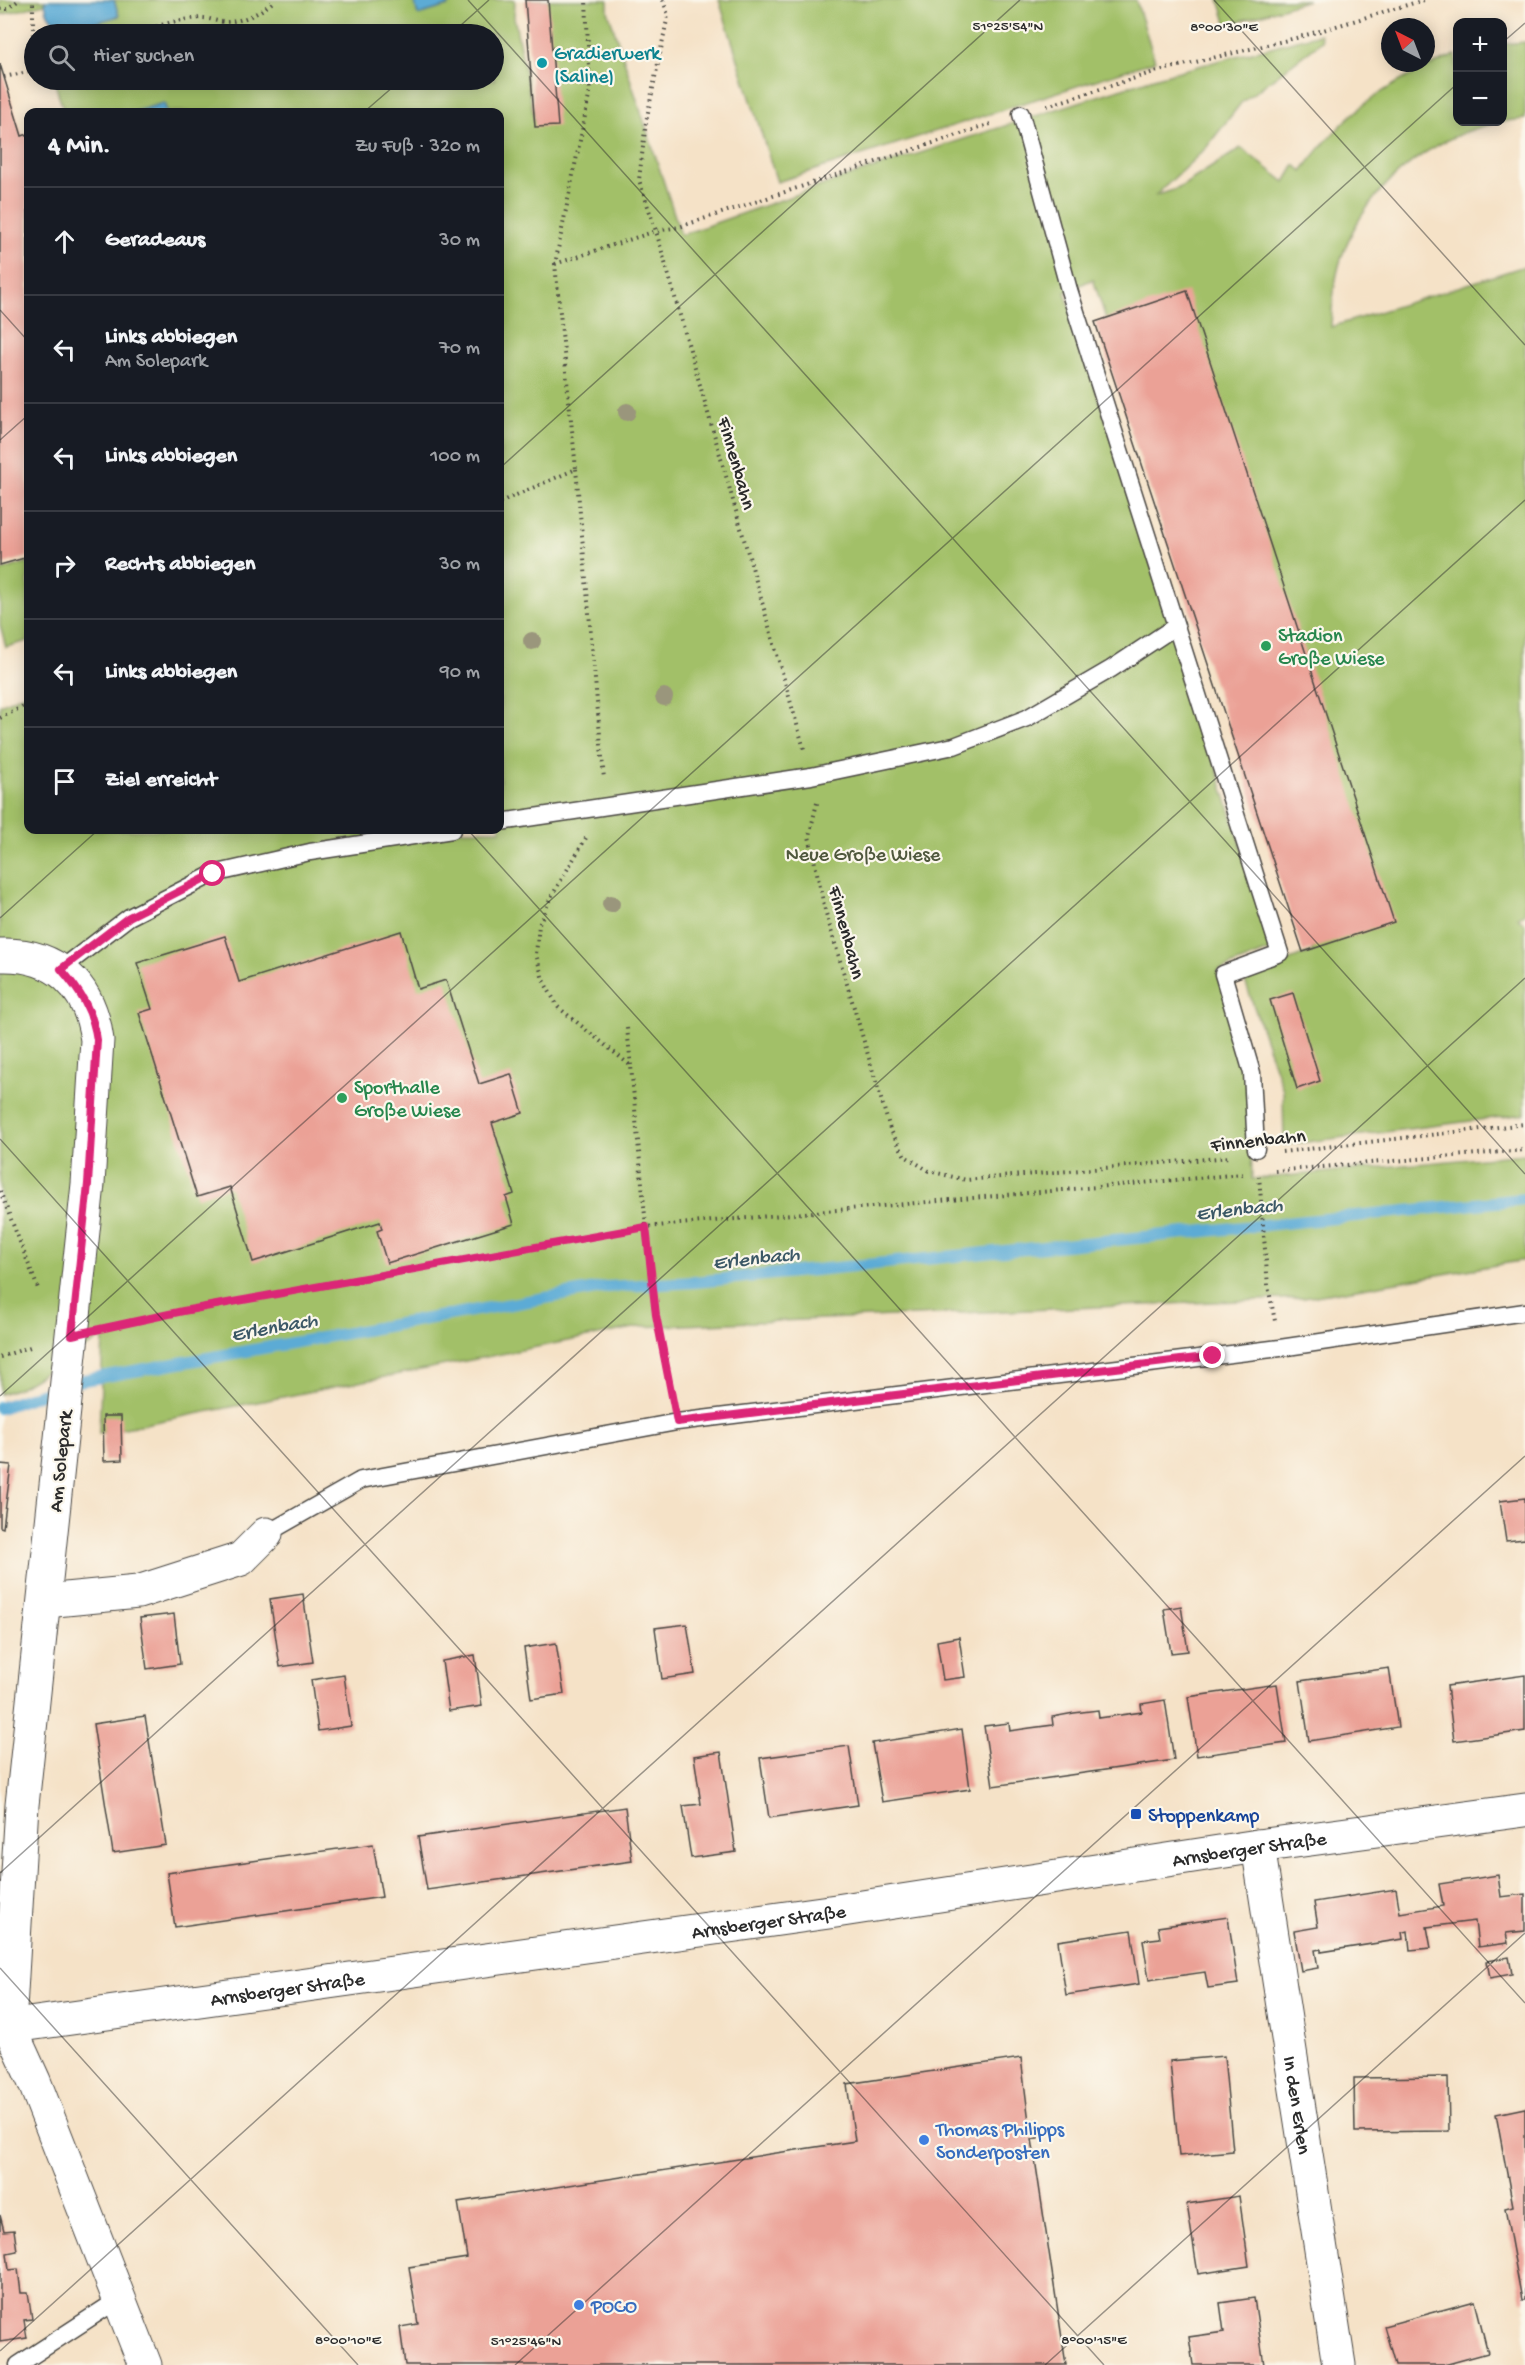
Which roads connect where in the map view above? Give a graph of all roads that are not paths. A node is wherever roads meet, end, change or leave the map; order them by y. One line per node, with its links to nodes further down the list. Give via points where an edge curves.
1 (1021, 114): 2 (lane, via 1069,290)
2 (1176, 626): 3 (lane, via 1027,718 954,746 811,776); 7 (lane, via 1280,953 1223,974 1252,1073)
3 (504, 821)
4 (427, 834): 6 (lane, via 310,852 213,874 129,917)
5 (0, 955): 6 (street, Am Solepark, via 43,960)
6 (61, 969): 10 (street, Am Solepark, via 88,1007 97,1040 88,1184)
7 (1256, 1149)
8 (1525, 1312): 9 (lane, via 1280,1348 677,1422 361,1480)
9 (266, 1534): 10 (street, via 241,1559 138,1592)
10 (45, 1601): 13 (street, Am Solepark, via 22,1805)
11 (1525, 1810): 12 (street, Arnsberger Straße)
12 (1258, 1846): 13 (street, Arnsberger Straße, via 836,1911); 17 (street, In den Erlen)
13 (5, 2027): 14 (street, via 34,2081)
14 (119, 2299): 15 (lane); 16 (street)
15 (18, 2365)
16 (145, 2365)
17 (1339, 2365)

